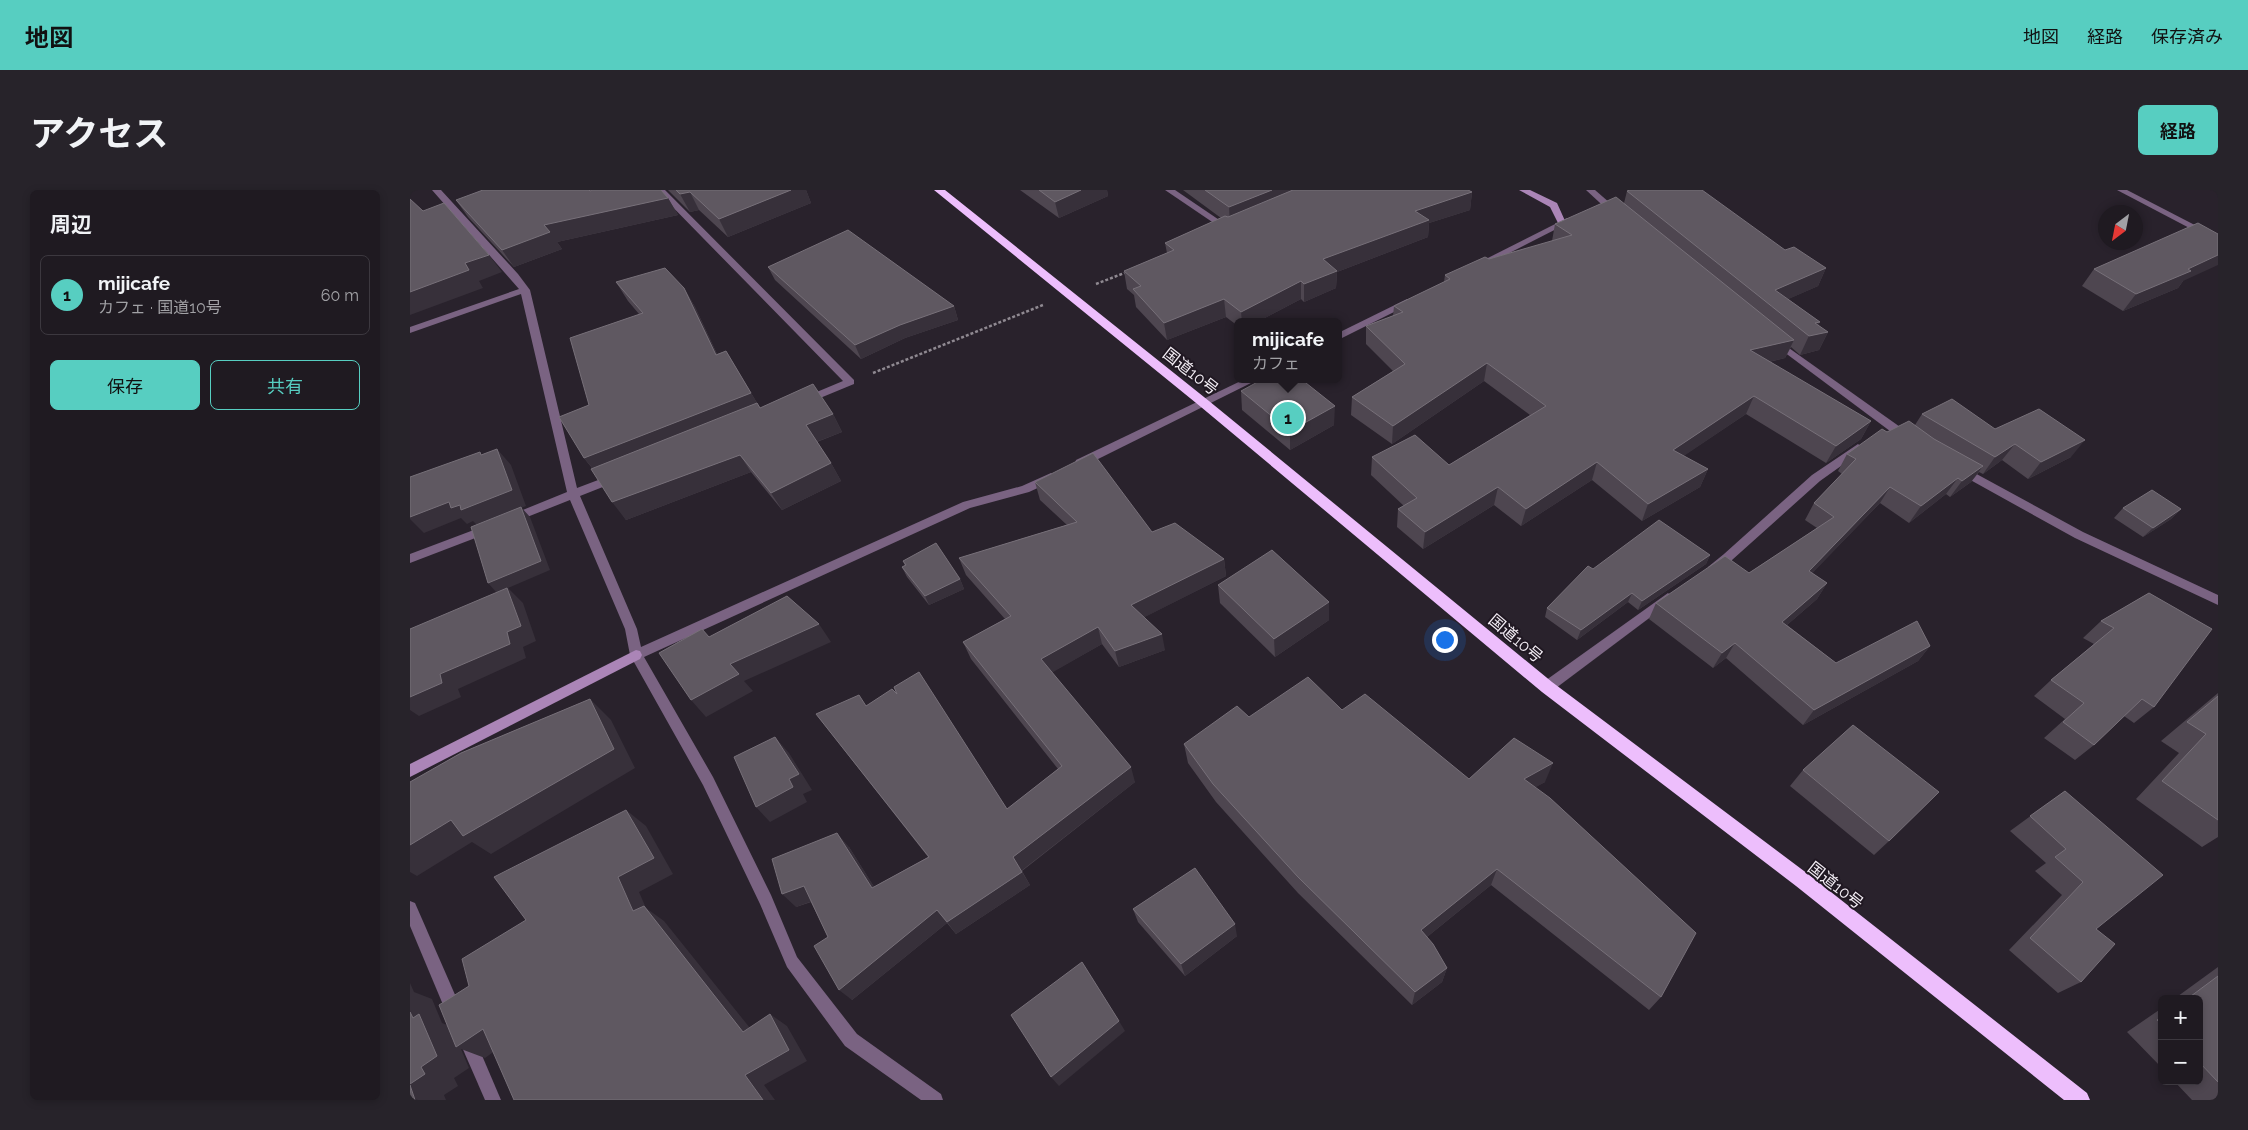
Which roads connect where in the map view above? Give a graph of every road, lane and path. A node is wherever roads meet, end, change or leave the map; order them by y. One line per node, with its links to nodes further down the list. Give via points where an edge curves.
1 (436, 190): 15 (street)
2 (660, 190): 21 (street)
3 (939, 190): 16 (highway, 国道10号)
4 (1169, 190): 11 (street, via 1229,230)
5 (1524, 190): 10 (street, via 1554,205)
6 (1590, 190): 9 (street)
7 (2121, 190): 12 (street)
8 (1580, 217): 10 (street)
9 (1623, 218)
10 (1562, 223): 13 (street)
11 (1238, 226)
12 (2218, 240)
13 (1476, 267)
14 (1131, 270): 16 (path)
15 (524, 290): 18 (street); 29 (street)
16 (1068, 296): 21 (path); 23 (highway, 国道10号)
17 (1416, 298): 19 (street)
18 (410, 330)
19 (1342, 335)
20 (1767, 335): 25 (street, via 1886,429)
21 (850, 382): 24 (street)
22 (1246, 383): 23 (street)
23 (1205, 404): 34 (street, via 1025,489 967,504); 35 (highway, 国道10号)
24 (794, 405)
25 (1913, 441)
26 (1865, 443): 31 (street, via 1816,478 1728,557)
27 (1953, 465): 33 (street, via 2079,535)
28 (629, 472): 29 (street)
29 (573, 494): 30 (street); 34 (street, via 631,629)
30 (410, 559)
31 (1704, 574)
32 (1680, 590): 35 (street)
33 (2218, 600)
34 (636, 655): 36 (street); 39 (street, via 708,781 766,900 792,962 851,1040)
35 (1548, 687): 40 (highway, 国道10号, via 1794,874)
36 (410, 771)
37 (410, 908): 38 (street)
38 (493, 1100)
39 (935, 1100)
40 (2080, 1100)

